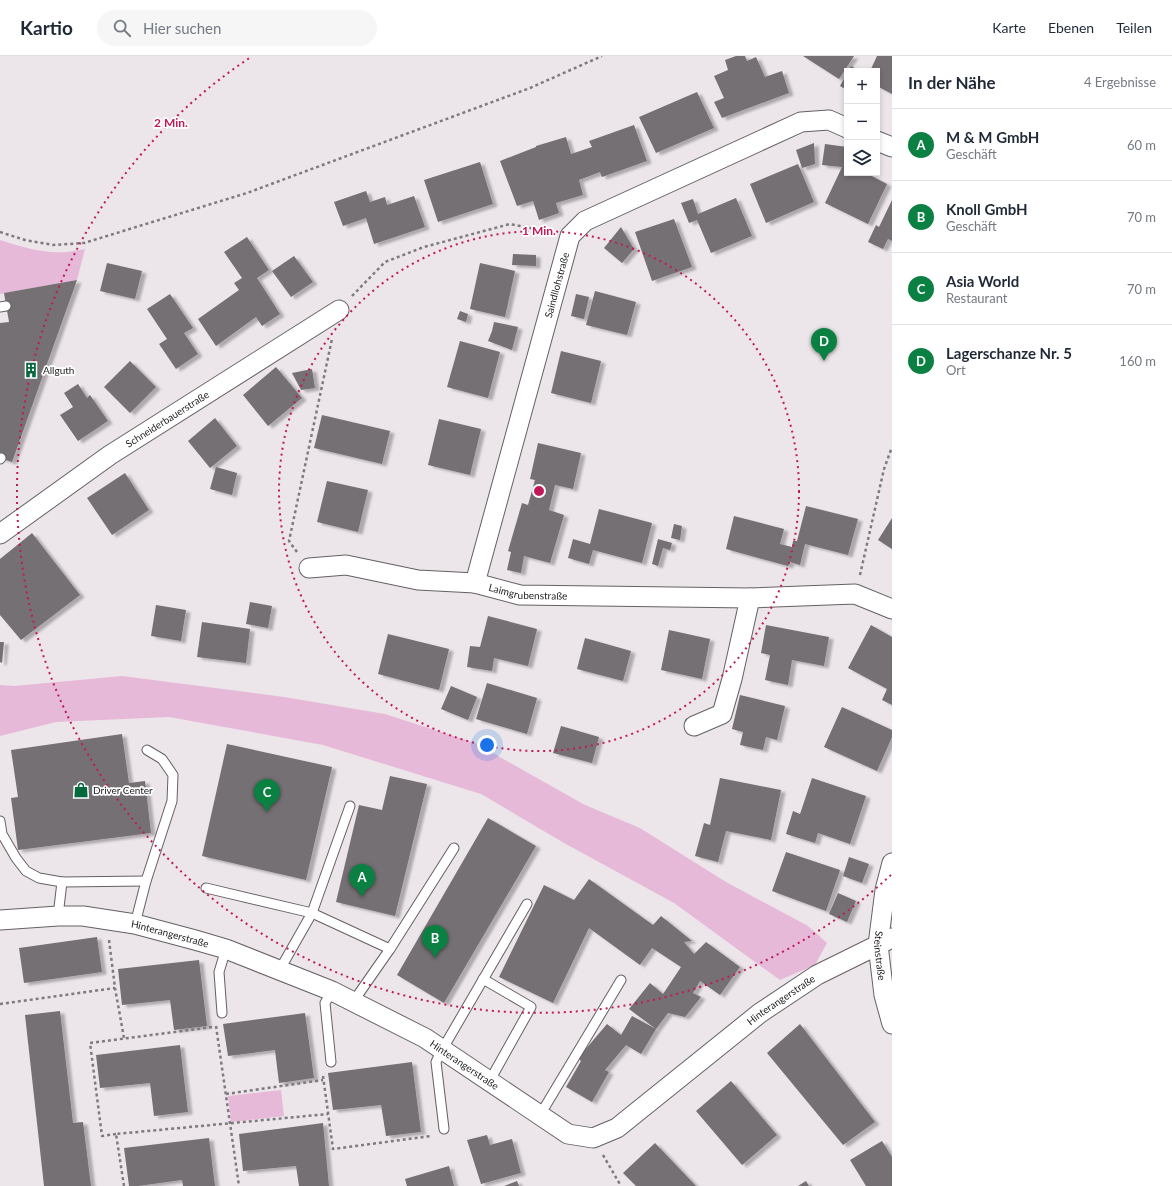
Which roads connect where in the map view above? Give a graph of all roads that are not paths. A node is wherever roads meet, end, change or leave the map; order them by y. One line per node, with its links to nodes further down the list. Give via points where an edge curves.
1 (844, 127): 7 (street, Saindllohstraße, via 829,120 801,122 585,221 570,236)
2 (880, 142): 3 (street)
3 (892, 147)
4 (339, 310): 5 (street, Schneiderbauerstraße, via 110,455)
5 (0, 534)
6 (309, 568): 7 (street, Laimgrubenstraße, via 346,566 418,580)
7 (476, 583): 8 (street, Laimgrubenstraße, via 520,595)
8 (750, 598): 9 (street, Laimgrubenstraße, via 855,594); 10 (street, via 722,714)
9 (892, 609)
10 (694, 726)
11 (147, 750): 17 (lane, via 162,759 173,775 172,801)
12 (350, 806): 20 (lane)
13 (0, 820): 16 (lane, via 2,834 26,871 40,878)
14 (454, 848): 25 (lane)
15 (892, 863): 24 (street, Steinstraße, via 885,890)
16 (62, 882): 17 (lane); 21 (lane)
17 (146, 882): 23 (lane)
18 (206, 888): 20 (lane)
19 (527, 904): 28 (lane)
20 (312, 913): 25 (lane); 27 (lane)
21 (58, 916): 22 (street, Hinterangerstraße); 23 (street, Hinterangerstraße, via 83,916)
22 (0, 920)
23 (135, 924): 26 (street, Hinterangerstraße)
24 (885, 942): 33 (street, Steinstraße, via 884,995); 37 (street, Hinterangerstraße, via 817,975 760,1013 617,1128 593,1138 568,1134)
25 (390, 949): 31 (lane)
26 (226, 950): 27 (street, Hinterangerstraße); 32 (lane, via 219,972)
27 (279, 971): 30 (street, Hinterangerstraße)
28 (483, 979): 34 (lane); 36 (lane, via 532,1007)
29 (621, 980): 37 (lane)
30 (332, 991): 31 (street, Hinterangerstraße); 35 (lane, via 325,1003)
31 (353, 1002): 34 (street, Hinterangerstraße, via 425,1038)
32 (222, 1013)
33 (892, 1024)
34 (442, 1050): 36 (street, Hinterangerstraße); 38 (lane, via 436,1062)
35 (331, 1062)
36 (490, 1082): 37 (street, Hinterangerstraße)
37 (540, 1115)
38 (444, 1129)

